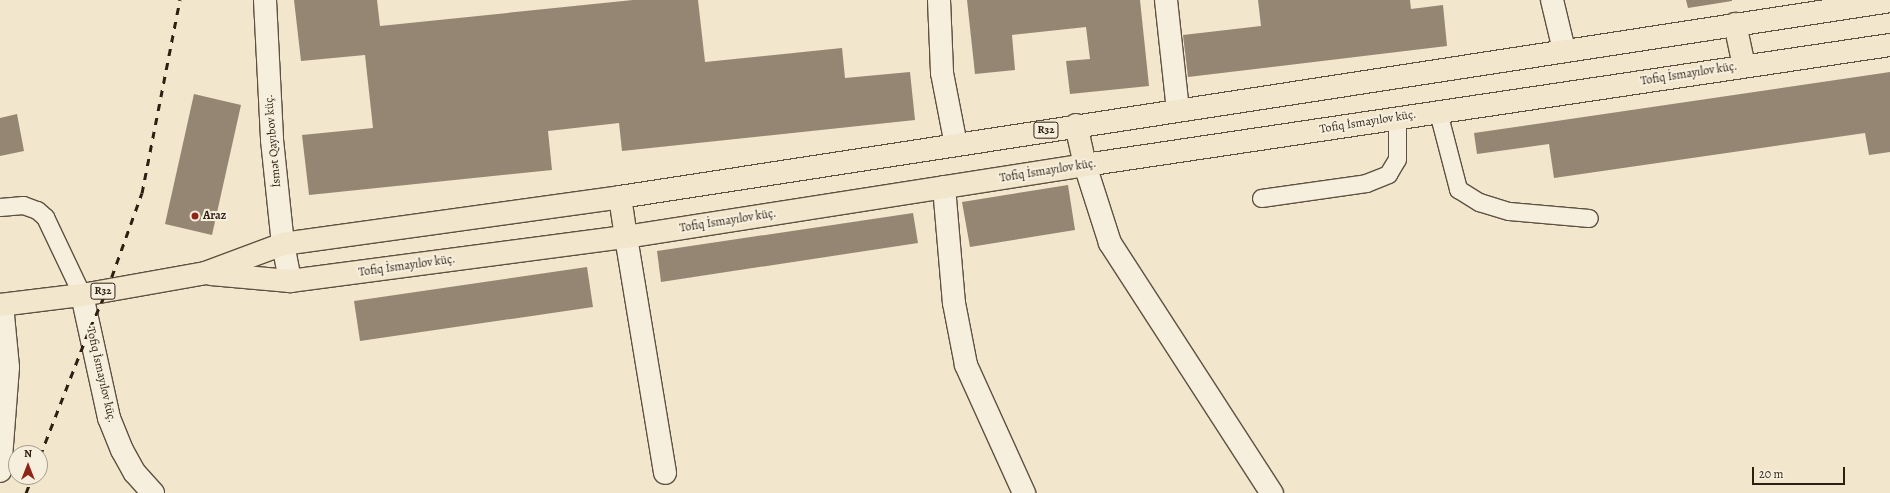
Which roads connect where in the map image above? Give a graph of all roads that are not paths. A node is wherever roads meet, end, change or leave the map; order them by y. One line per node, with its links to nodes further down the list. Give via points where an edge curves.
1 (265, 0): 22 (street, İsmət Qayıbov küç., via 272,140)
2 (939, 0): 14 (street, via 942,73)
3 (1166, 0): 10 (street)
4 (1552, 0): 8 (street)
5 (1890, 1): 6 (main road, R32)
6 (1735, 24): 8 (main road, R32); 9 (main road)
7 (1890, 46): 9 (main road, Tofiq İsmayılov küç. / R32)
8 (1564, 50): 10 (main road, R32)
9 (1744, 66): 11 (main road, Tofiq İsmayılov küç. / R32)
10 (1178, 110): 13 (main road, R32)
11 (1438, 112): 12 (main road, Tofiq İsmayılov küç. / R32); 20 (lane, via 1458,190 1479,202 1509,211)
12 (1396, 118): 15 (main road, Tofiq İsmayılov küç. / R32); 18 (lane, via 1397,159 1388,174 1366,183)
13 (1076, 126): 14 (main road, R32); 15 (main road)
14 (956, 145): 17 (main road, R32)
15 (1085, 165): 16 (main road, Tofiq İsmayılov küç. / R32); 31 (street, via 1110,243)
16 (944, 187): 21 (main road, Tofiq İsmayılov küç. / R32); 30 (street, via 954,303 966,365)
17 (620, 197): 21 (main road); 22 (main road, R32)
18 (1261, 198)
19 (0, 207): 25 (lane, via 23,205 37,210 45,217)
20 (1589, 218)
21 (626, 237): 24 (main road, Tofiq İsmayılov küç. / R32); 28 (street)
22 (283, 244): 23 (main road, R32); 24 (street, İsmət Qayıbov küç.)
23 (205, 273): 24 (main road, Tofiq İsmayılov küç. / R32); 25 (main road, R32)
24 (290, 281)
25 (82, 295): 26 (main road, R32); 29 (street, Tofiq İsmayılov küç., via 109,418 135,473)
26 (1, 305): 27 (street, via 8,367)
27 (0, 471)
28 (665, 473)
29 (153, 493)
30 (1024, 493)
31 (1272, 493)

